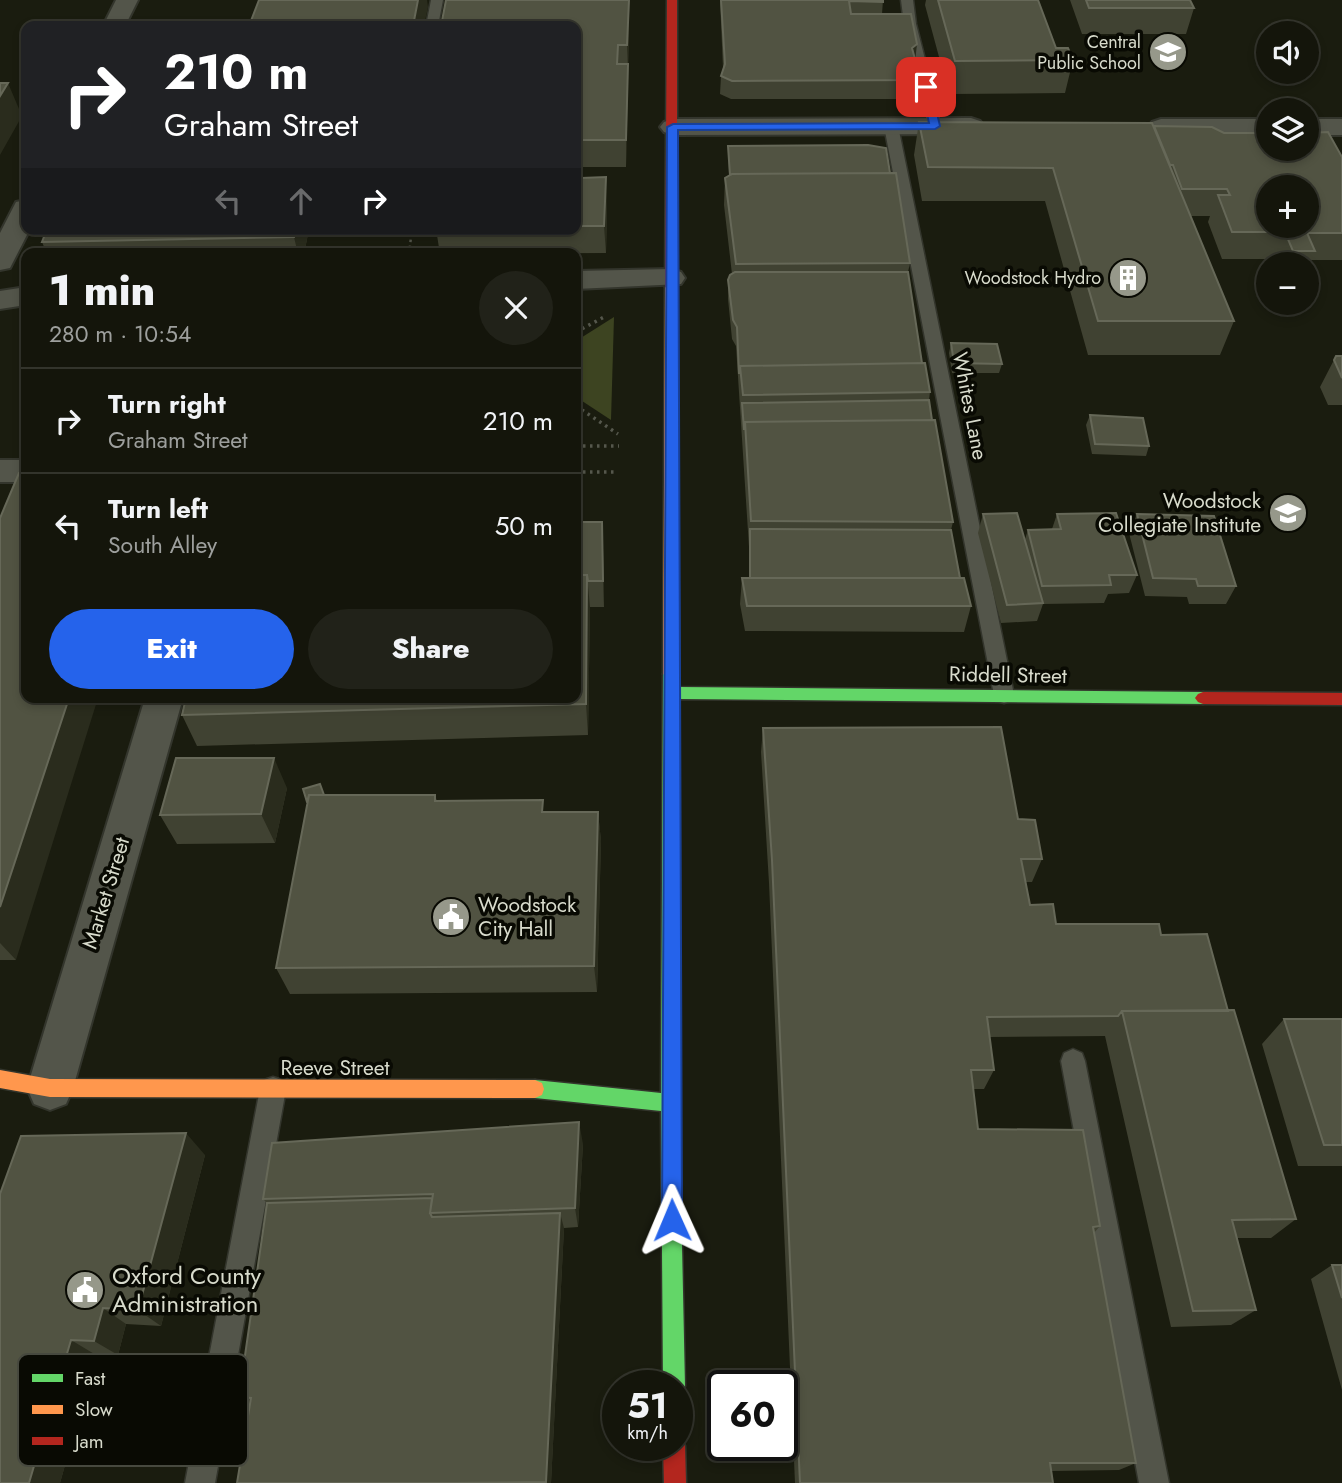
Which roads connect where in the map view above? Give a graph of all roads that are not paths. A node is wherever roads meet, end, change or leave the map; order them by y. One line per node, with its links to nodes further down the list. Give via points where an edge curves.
1 (127, 0): 5 (street)
2 (437, 0): 6 (lane)
3 (672, 0): 10 (main road)
4 (907, 0): 8 (lane)
5 (116, 21)
6 (433, 21)
7 (891, 126): 8 (street); 10 (street); 24 (lane, Whites Lane)
8 (935, 126): 9 (street)
9 (990, 126)
10 (673, 127): 17 (main road)
11 (1143, 127): 12 (street)
12 (1256, 127)
13 (1319, 127): 14 (street)
14 (1342, 127)
15 (21, 218): 16 (street)
16 (0, 262)
17 (671, 278): 18 (street); 23 (main road)
18 (581, 280)
19 (21, 297): 20 (street)
20 (0, 300)
21 (0, 471): 22 (street)
22 (21, 471)
23 (673, 693): 24 (main road, Riddell Street); 31 (main road)
24 (1004, 695): 25 (main road, Riddell Street)
25 (1342, 699)
26 (163, 703): 29 (street, Market Street)
27 (1073, 1060): 36 (lane)
28 (0, 1079): 29 (main road, Reeve Street)
29 (50, 1088): 30 (main road, Reeve Street)
30 (273, 1089): 31 (main road, Reeve Street, via 552,1089); 32 (lane)
31 (670, 1103): 33 (main road)
32 (224, 1354)
33 (674, 1370)
34 (674, 1461): 35 (main road)
35 (675, 1483)
36 (1154, 1483)

